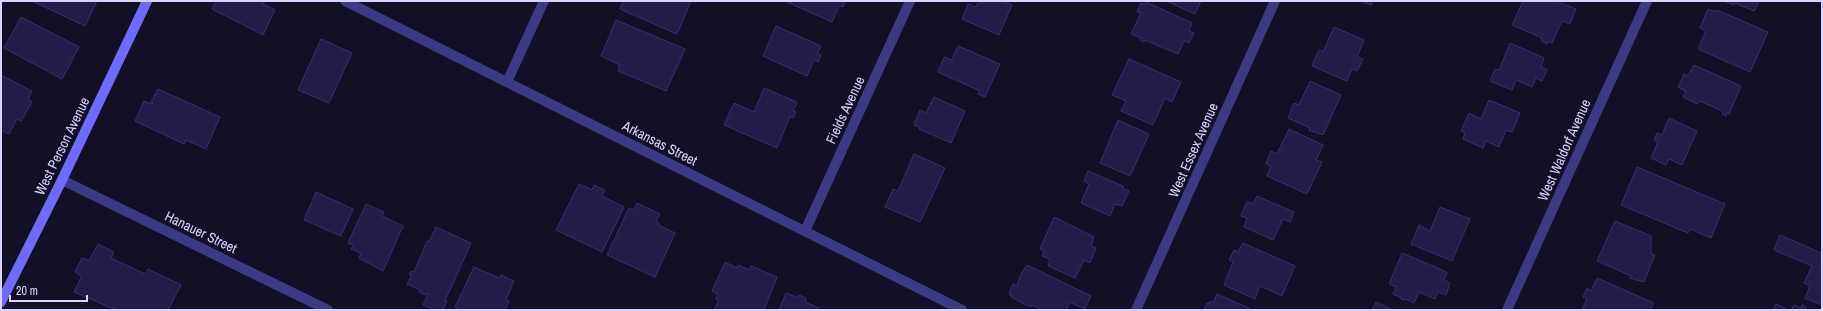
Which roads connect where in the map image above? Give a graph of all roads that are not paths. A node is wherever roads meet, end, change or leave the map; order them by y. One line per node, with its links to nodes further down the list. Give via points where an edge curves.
1 (147, 1): 8 (street, West Person Avenue)
2 (345, 1): 7 (street, Arkansas Street)
3 (544, 1): 7 (street)
4 (910, 1): 9 (street, Fields Avenue)
5 (1275, 1): 13 (street, West Essex Avenue)
6 (1647, 1): 14 (street, West Waldorf Avenue)
7 (507, 82): 9 (street, Arkansas Street)
8 (62, 180): 10 (street, West Person Avenue); 11 (street, Hanauer Street)
9 (805, 231): 12 (street, Arkansas Street)
10 (1, 302)
11 (328, 310)
12 (962, 310)
13 (1136, 310)
14 (1507, 310)

